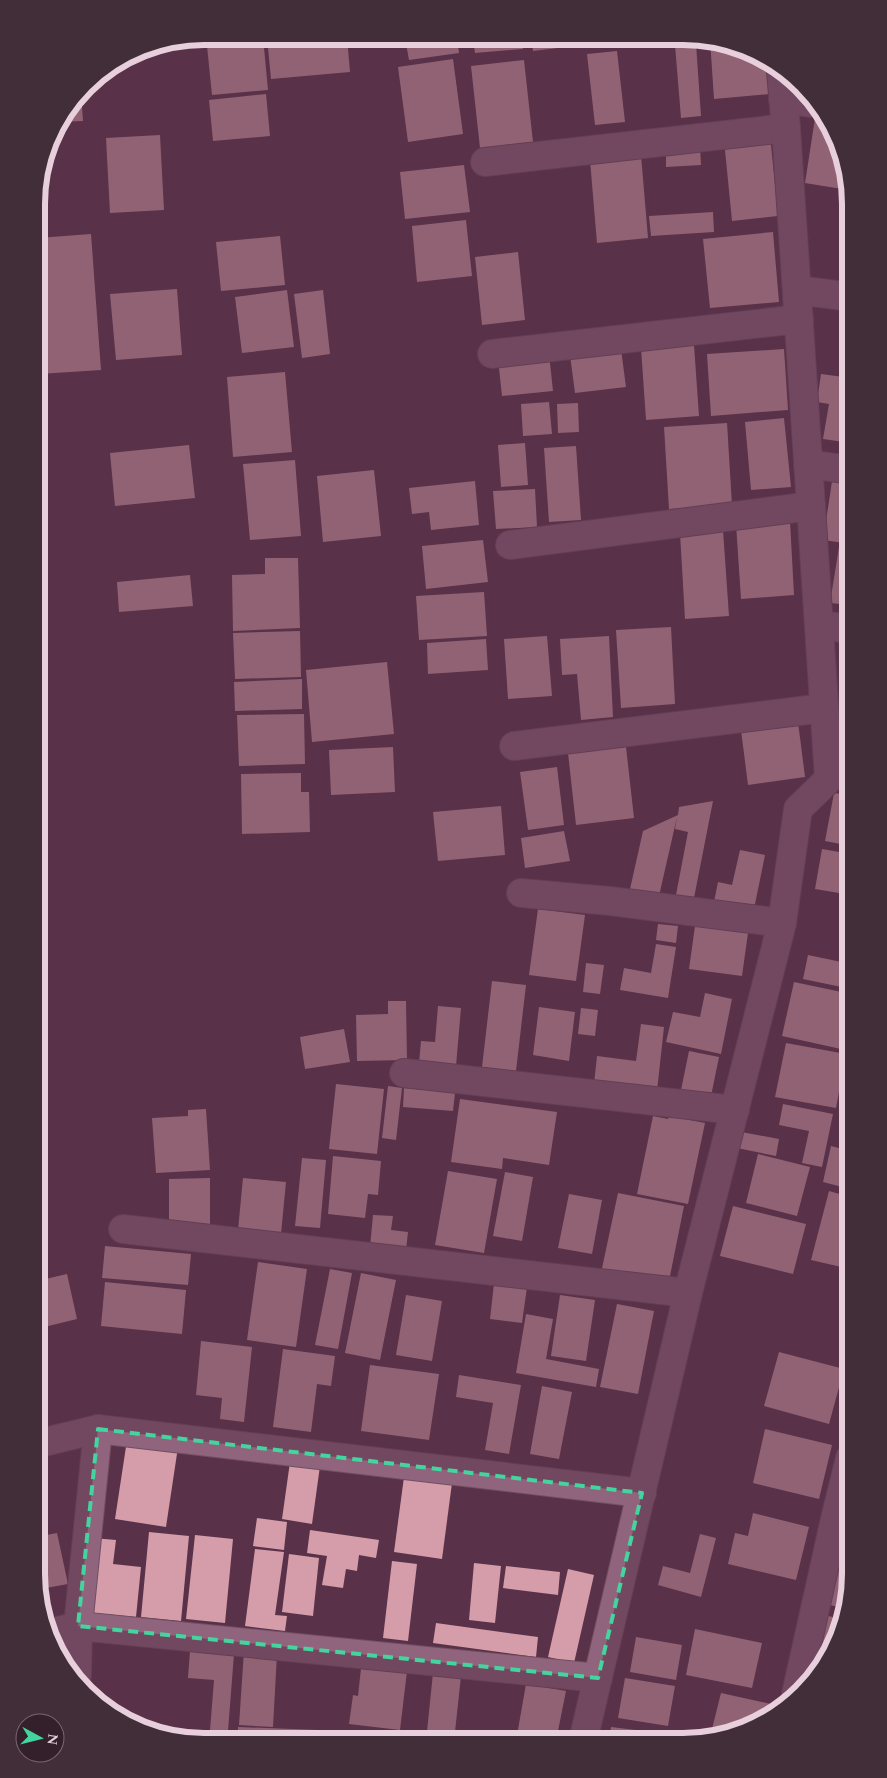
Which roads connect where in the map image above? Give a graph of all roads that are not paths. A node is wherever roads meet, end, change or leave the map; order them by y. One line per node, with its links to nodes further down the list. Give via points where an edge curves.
1 (782, 80): 2 (street)
2 (783, 99): 3 (street); 4 (street)
3 (804, 102)
4 (786, 128): 5 (street); 6 (street)
5 (485, 162)
6 (797, 290): 7 (street); 8 (street)
7 (842, 296)
8 (799, 319): 9 (street); 10 (street)
9 (492, 354)
10 (808, 464): 11 (street); 12 (street)
11 (842, 469)
12 (811, 506): 13 (street); 14 (street)
13 (510, 545)
14 (819, 624): 15 (street); 16 (street)
15 (842, 628)
16 (824, 708): 17 (street); 19 (street, via 828,779 798,809)
17 (514, 746)
18 (521, 892): 19 (street)
19 (782, 923): 21 (street)
20 (404, 1073): 21 (street)
21 (735, 1110): 23 (street)
22 (122, 1229): 23 (street)
23 (688, 1293): 26 (street)
24 (98, 1429): 25 (street); 26 (street); 28 (street)
25 (45, 1442)
26 (642, 1493): 31 (street)
27 (842, 1524): 32 (street)
28 (78, 1626): 29 (street); 30 (street); 31 (street)
29 (56, 1631)
30 (77, 1669)
31 (598, 1678): 33 (street)
32 (799, 1681)
33 (585, 1733)

